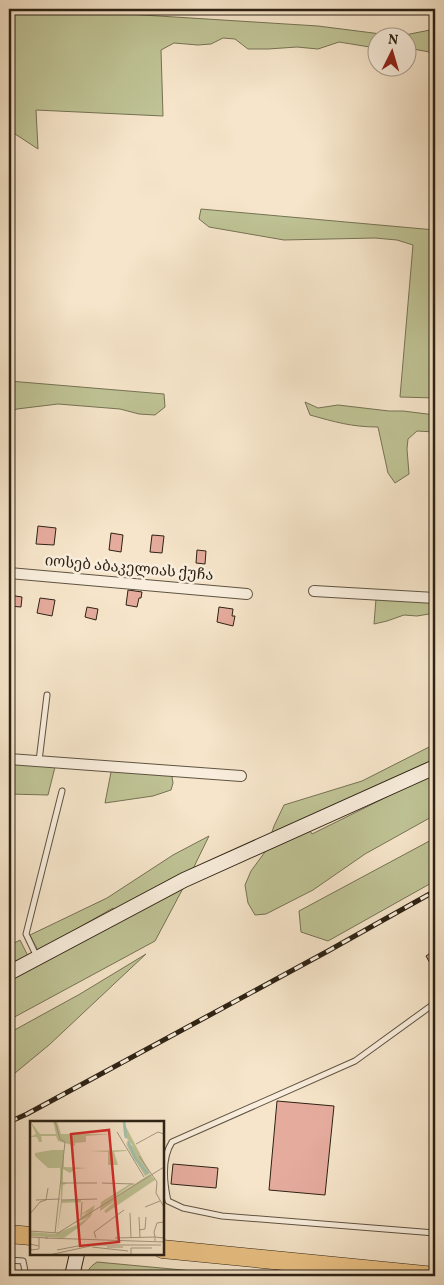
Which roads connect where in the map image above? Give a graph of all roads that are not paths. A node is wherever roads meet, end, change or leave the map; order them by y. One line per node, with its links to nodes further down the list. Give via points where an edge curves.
1 (9, 573): 3 (street, იოსებ აბაკელიას ქუჩა)
2 (314, 591): 4 (street)
3 (247, 594)
4 (435, 598)
5 (47, 695): 7 (lane)
6 (9, 759): 7 (street)
7 (39, 761): 9 (street)
8 (435, 767): 11 (street, via 184,880)
9 (241, 776)
10 (62, 790): 11 (lane, via 26,934)
11 (37, 957): 12 (street)
12 (9, 973)
13 (435, 1003): 15 (lane, via 355,1061 172,1142 166,1150 164,1183 168,1201 183,1208 222,1216)
14 (9, 1232): 16 (highway)
15 (435, 1233)
16 (29, 1236)
17 (164, 1249): 22 (highway)
18 (76, 1255): 21 (street)
19 (9, 1260): 20 (lane, via 23,1261)
20 (26, 1276)
21 (72, 1276)
22 (435, 1276)

